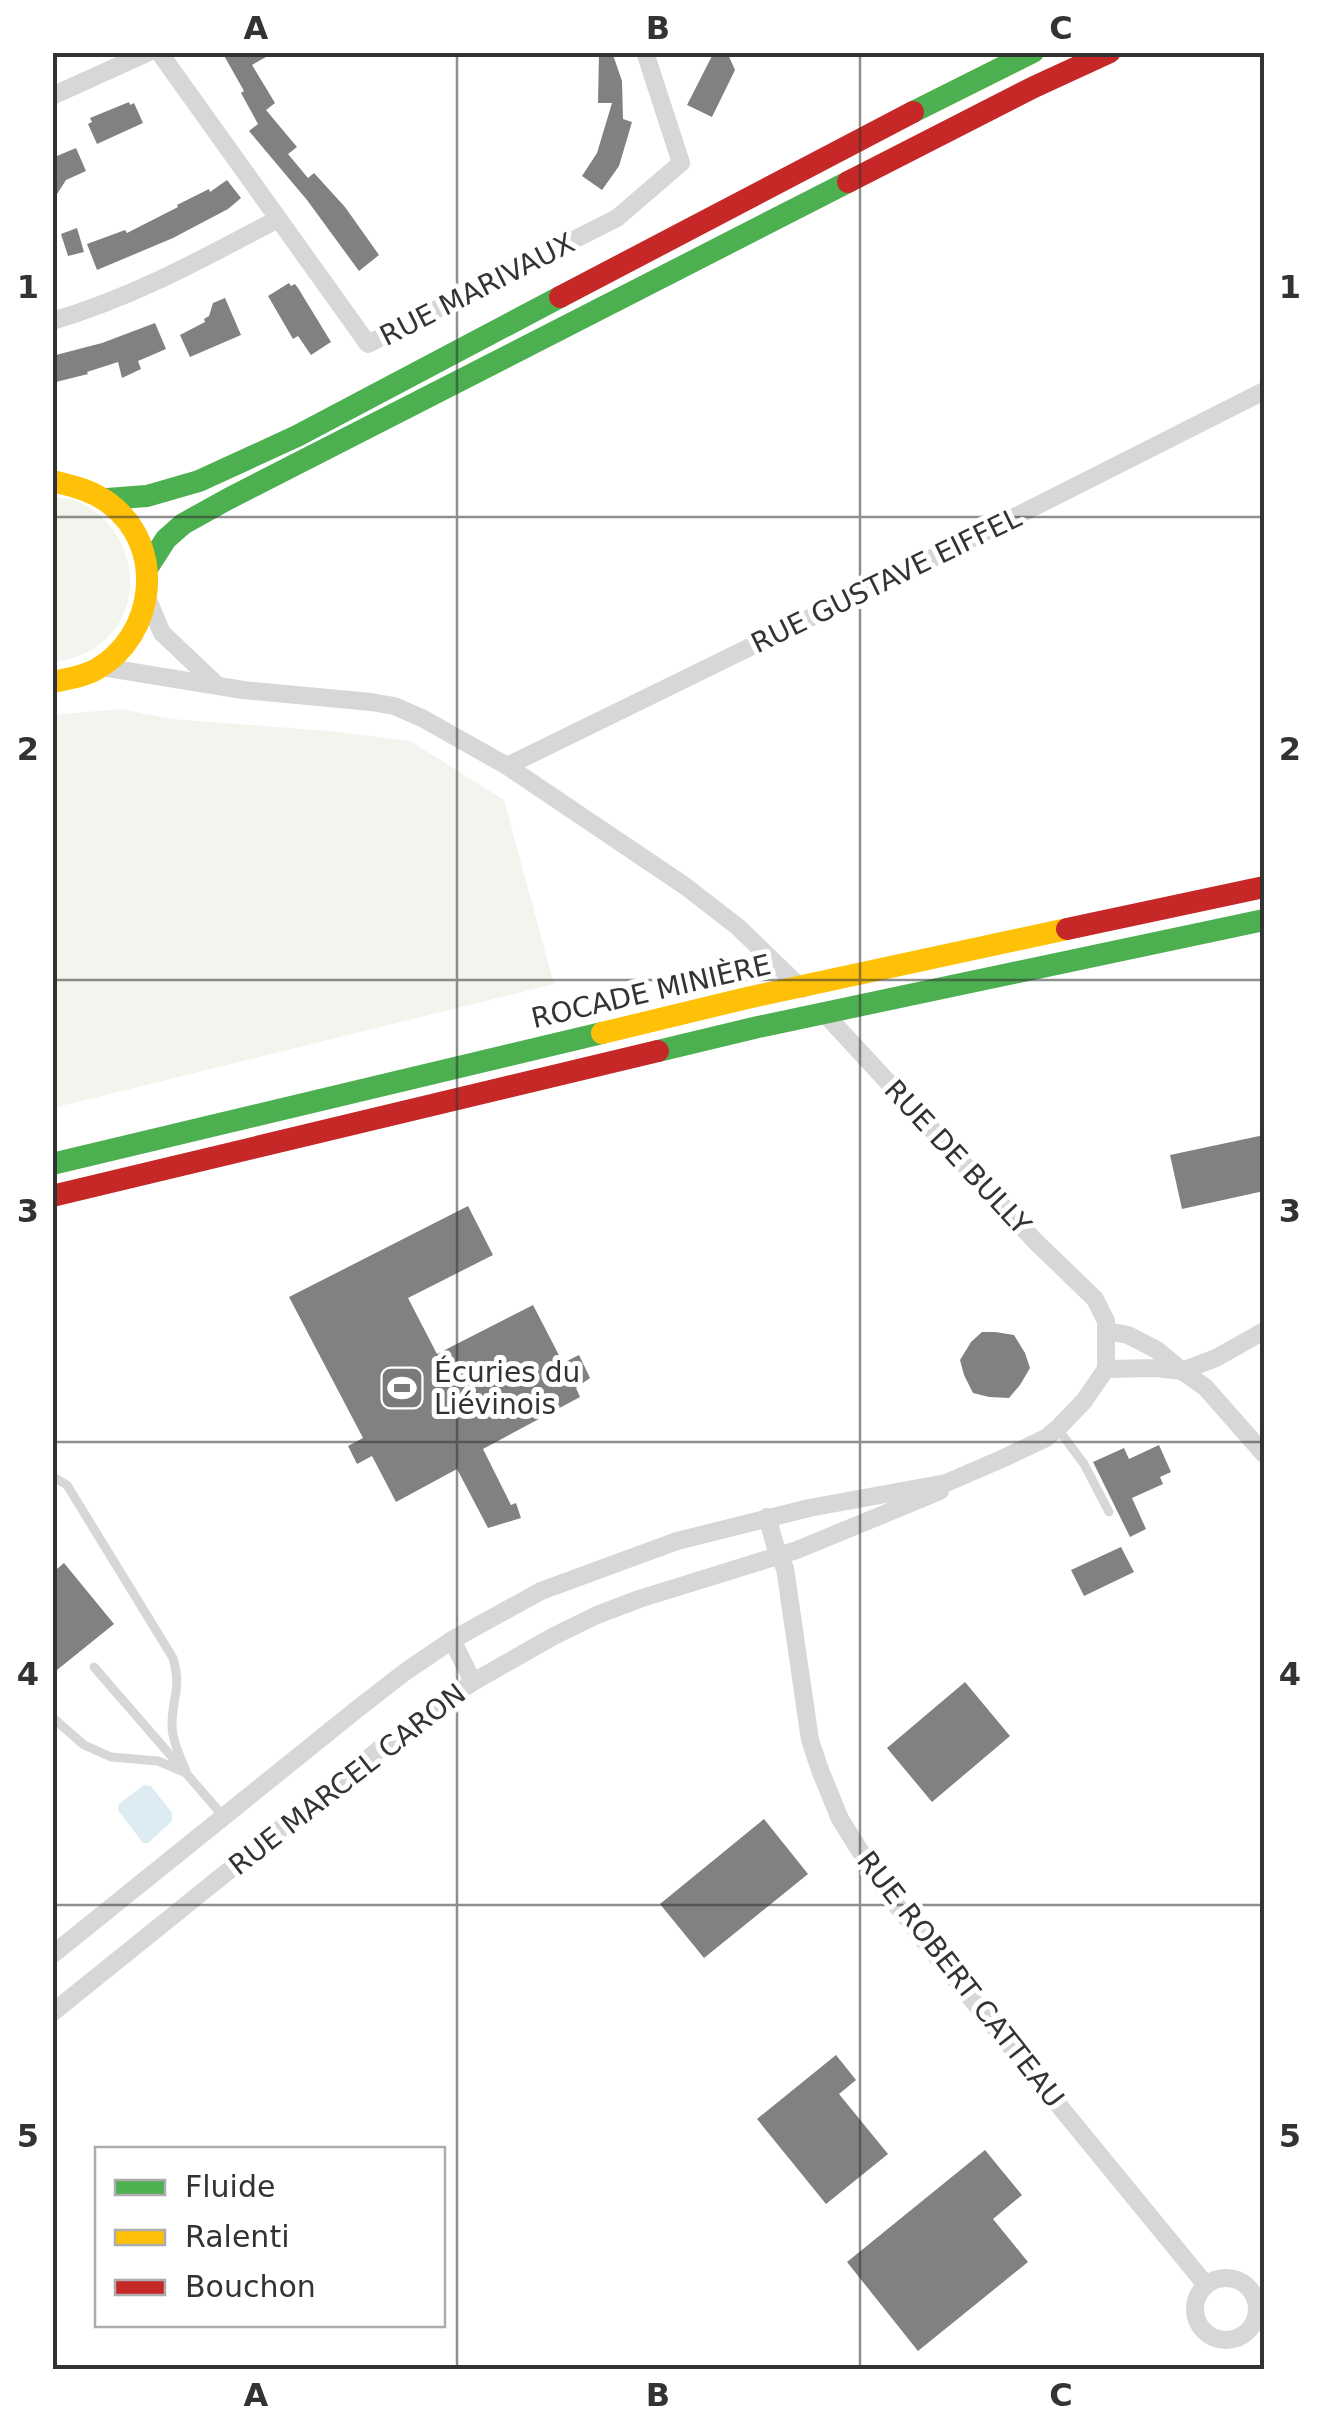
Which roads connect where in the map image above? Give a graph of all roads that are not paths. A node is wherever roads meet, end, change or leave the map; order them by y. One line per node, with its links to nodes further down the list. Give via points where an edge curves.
1 (150, 52): 6 (street)
2 (159, 52): 7 (street, RUE MARIVAUX)
3 (646, 52): 7 (street, RUE MARIVAUX, via 680,162 617,218 368,344)
4 (1033, 52): 11 (main road, via 297,436 199,481)
5 (1110, 52): 12 (main road, via 228,499 182,524)
6 (52, 96)
7 (278, 219): 8 (street, via 158,283)
8 (52, 321)
9 (1264, 391): 17 (street, RUE GUSTAVE EIFFEL)
10 (52, 481): 11 (main road)
11 (107, 499): 12 (main road, via 134,529)
12 (148, 567): 13 (main road)
13 (148, 600): 14 (main road, via 132,638); 16 (street, via 162,633)
14 (102, 667): 15 (main road); 16 (street, RUE DE BULLY)
15 (52, 682)
16 (216, 684): 17 (street, RUE DE BULLY, via 394,706)
17 (507, 766): 22 (street, RUE DE BULLY, via 684,886 780,965 1094,1299)
18 (1264, 887): 20 (main road, ROCADE MINIÈRE, via 747,998)
19 (1264, 920): 21 (main road, via 758,1027)
20 (52, 1164)
21 (52, 1196)
22 (1108, 1330): 24 (street); 25 (street, via 1157,1350)
23 (1264, 1331): 25 (street)
24 (1106, 1369): 25 (street); 26 (street, RUE MARCEL CARON)
25 (1182, 1371): 27 (street, via 1205,1387)
26 (1058, 1428): 29 (street, RUE MARCEL CARON); 30 (lane)
27 (1264, 1454)
28 (52, 1476): 37 (lane, via 67,1484 173,1658 173,1737)
29 (946, 1482): 31 (street, RUE MARCEL CARON); 32 (street, RUE MARCEL CARON, via 939,1492)
30 (1109, 1512)
31 (767, 1518): 32 (street, RUE ROBERT CATTEAU); 33 (street, RUE MARCEL CARON, via 677,1541 538,1593)
32 (778, 1556): 35 (street, RUE MARCEL CARON, via 597,1615); 41 (street, RUE ROBERT CATTEAU, via 791,1599 810,1740 840,1819 930,1948)
33 (452, 1640): 35 (street); 38 (street, RUE MARCEL CARON)
34 (94, 1668): 37 (lane)
35 (473, 1682): 40 (street, RUE MARCEL CARON, via 386,1744)
36 (52, 1717): 37 (lane, via 84,1746 110,1757 158,1760)
37 (187, 1774): 38 (lane)
38 (224, 1817): 39 (street, RUE MARCEL CARON)
39 (52, 1956)
40 (52, 2013)
41 (1206, 2285)

